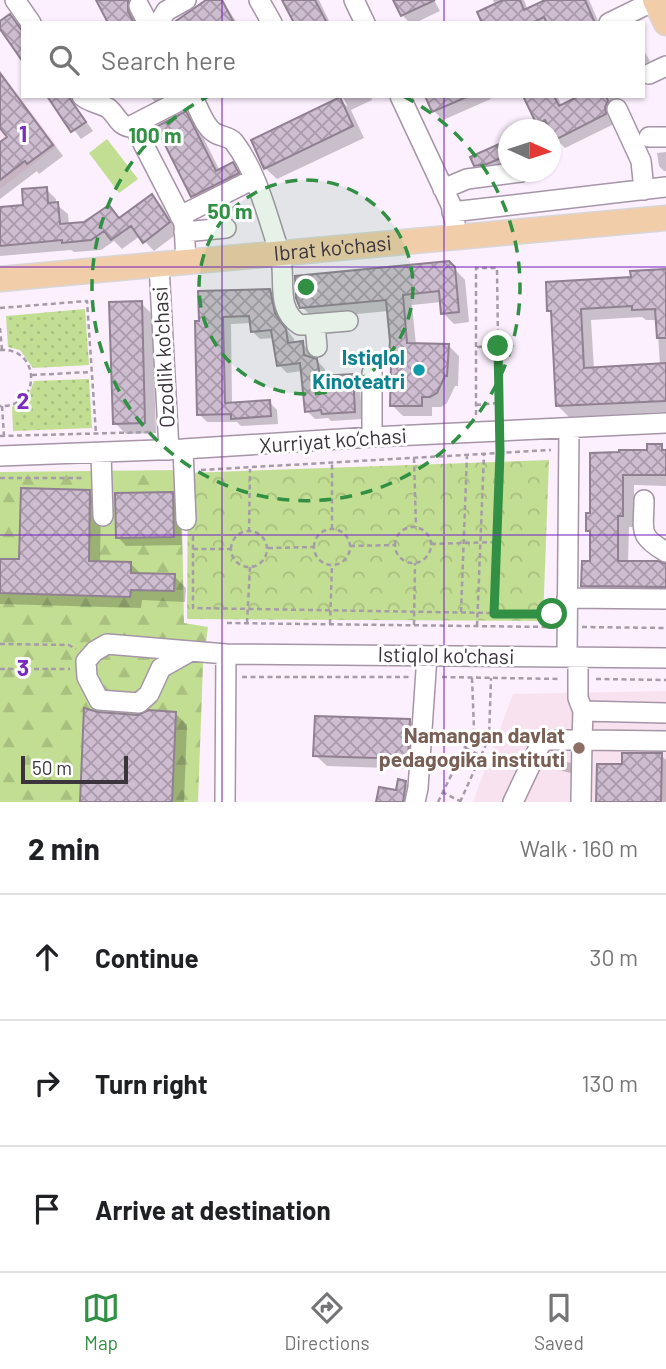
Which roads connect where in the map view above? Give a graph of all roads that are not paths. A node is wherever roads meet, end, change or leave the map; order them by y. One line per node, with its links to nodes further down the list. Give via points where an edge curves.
1 (15, 0): 6 (street)
2 (186, 0): 7 (street, via 166,11)
3 (259, 0): 8 (street)
4 (354, 0): 9 (street)
5 (655, 0): 10 (street); 11 (main road)
6 (30, 21)
7 (160, 21)
8 (271, 21)
9 (364, 21)
10 (613, 21)
11 (666, 23)
12 (84, 98): 17 (street, via 105,106 124,126)
13 (187, 98): 17 (street)
14 (192, 98): 19 (street, via 211,130 233,141)
15 (401, 98): 21 (street)
16 (617, 110): 22 (street, via 641,160)
17 (134, 126): 24 (street)
18 (498, 175): 21 (street, via 467,179)
19 (254, 179): 24 (street); 27 (street)
20 (666, 187): 22 (street)
21 (443, 189): 25 (street)
22 (645, 190): 25 (street)
23 (666, 218): 25 (main road, Ibrat ko'chasi)
24 (182, 224): 26 (street); 28 (street)
25 (455, 224): 27 (main road, Ibrat ko'chasi)
26 (226, 228)
27 (280, 253): 28 (main road, Ibrat ko'chasi); 32 (street, via 286,309 300,325)
28 (186, 262): 29 (main road, Ibrat ko'chasi)
29 (159, 265): 30 (main road, Ibrat ko'chasi); 39 (street, Ozodlik ko'chasi)
30 (0, 279)
31 (348, 321): 32 (street)
32 (315, 324): 33 (street)
33 (317, 346)
34 (372, 373): 37 (street)
35 (666, 423): 36 (street, Xurriyat ko‘chasi)
36 (569, 429): 37 (street, Xurriyat ko‘chasi); 45 (street)
37 (372, 438): 39 (street, Xurriyat ko‘chasi)
38 (98, 443): 39 (street, Xurriyat ko‘chasi); 40 (street, Xurriyat ko‘chasi); 42 (street)
39 (176, 450): 43 (street, Ozodlik ko'chasi, via 184,471)
40 (0, 456)
41 (644, 500): 44 (street, via 644,535)
42 (103, 516)
43 (189, 528)
44 (666, 552)
45 (567, 598): 46 (street); 50 (street, via 559,620)
46 (666, 599)
47 (191, 651): 47 (street, Istiqlol ko'chasi, via 107,644 86,661 87,677 99,700 139,703 149,694 161,668); 48 (street, Istiqlol ko'chasi)
48 (226, 654): 49 (street, Istiqlol ko'chasi); 56 (street)
49 (427, 656): 50 (street, Istiqlol ko'chasi); 57 (street)
50 (572, 657): 51 (street, Istiqlol ko'chasi); 52 (street)
51 (666, 658)
52 (583, 712): 53 (street); 54 (street)
53 (666, 713)
54 (582, 740): 55 (street); 58 (street, via 546,740 540,745); 59 (street)
55 (666, 741)
56 (225, 802)
57 (415, 802)
58 (513, 802)
59 (581, 802)

